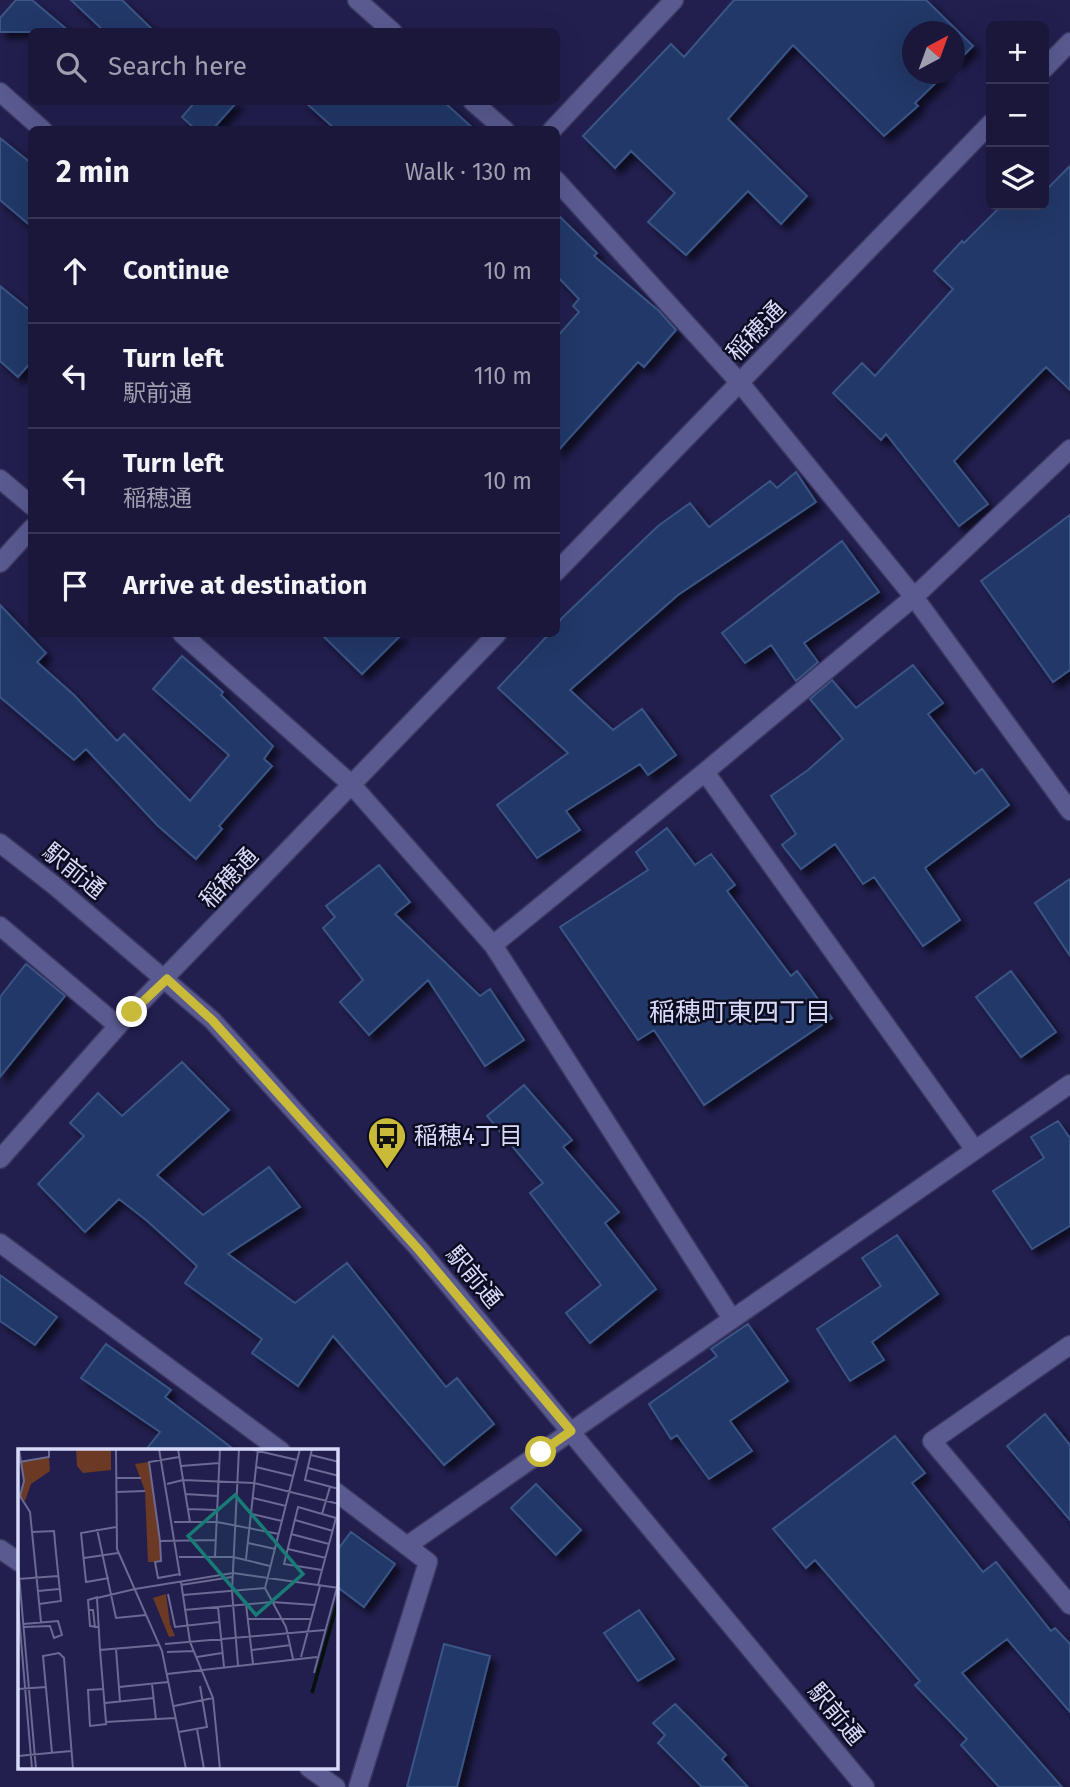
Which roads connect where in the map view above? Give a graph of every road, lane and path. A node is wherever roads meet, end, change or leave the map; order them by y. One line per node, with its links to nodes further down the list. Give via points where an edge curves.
1 (356, 0): 3 (street)
2 (674, 0): 10 (street)
3 (388, 28)
4 (1070, 42): 5 (street)
5 (1049, 64)
6 (0, 92): 8 (street)
7 (476, 105): 9 (street)
8 (38, 126)
9 (500, 126)
10 (556, 126)
11 (986, 128): 13 (street, 稲穂通)
12 (560, 184): 13 (street)
13 (740, 383): 19 (street, 稲穂通); 20 (street)
14 (1070, 449): 20 (street)
15 (0, 479): 16 (street)
16 (28, 503)
17 (28, 532): 18 (street)
18 (0, 563)
19 (560, 568)
20 (914, 597): 23 (street); 25 (street)
21 (185, 637): 24 (street)
22 (494, 637): 24 (street, 稲穂通)
23 (705, 772): 28 (street); 32 (street)
24 (351, 783): 28 (street); 29 (street, 稲穂通)
25 (1070, 811)
26 (0, 844): 29 (street, 駅前通)
27 (0, 926): 30 (street)
28 (493, 945): 35 (street)
29 (167, 979): 30 (street, 稲穂通); 37 (street, 駅前通, via 212,1020 419,1250)
30 (118, 1026): 33 (street, 稲穂通)
31 (1070, 1084): 32 (street)
32 (975, 1150): 35 (street)
33 (0, 1158)
34 (0, 1243): 38 (street)
35 (732, 1319): 37 (street)
36 (1070, 1345): 43 (street, via 932,1441)
37 (571, 1431): 40 (street); 47 (street, 駅前通)
38 (278, 1449)
39 (338, 1493): 40 (street)
40 (408, 1545): 46 (street, via 428,1562)
41 (0, 1549): 42 (street)
42 (18, 1561)
43 (1070, 1605)
44 (312, 1770): 45 (street)
45 (336, 1787)
46 (358, 1787)
47 (865, 1787)

